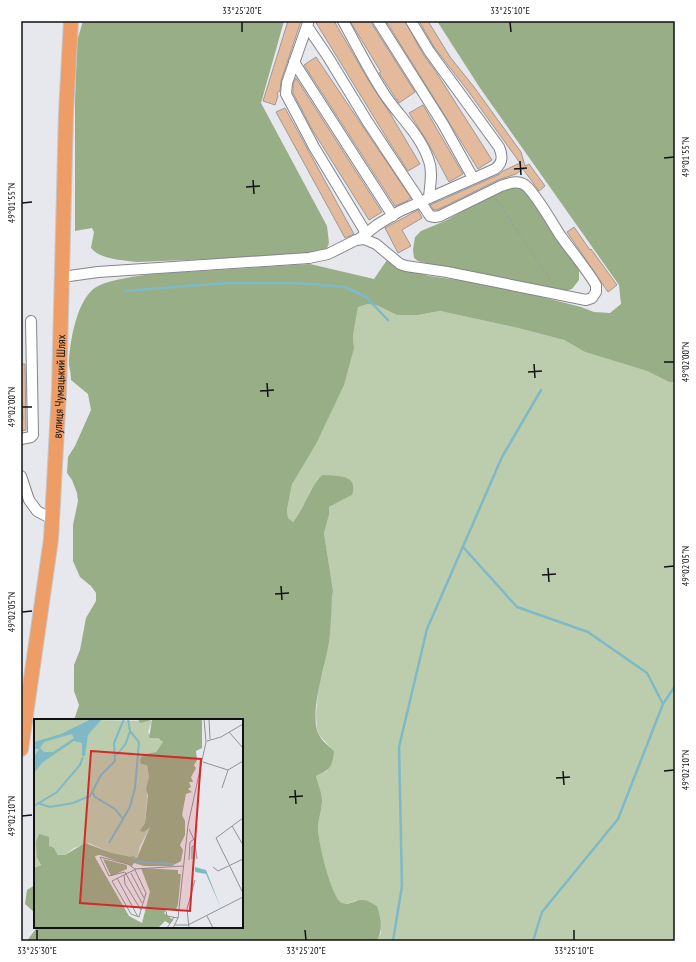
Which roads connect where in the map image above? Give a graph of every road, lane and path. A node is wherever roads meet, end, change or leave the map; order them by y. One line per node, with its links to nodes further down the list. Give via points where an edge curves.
1 (71, 21): 12 (highway, вулиця Чумацький Шлях)
2 (343, 21): 9 (lane, via 387,97 421,142 431,167)
3 (378, 21): 7 (lane)
4 (411, 21): 7 (lane, via 429,51 502,153 500,166)
5 (308, 24): 6 (lane); 9 (lane, via 367,121)
6 (294, 62): 10 (lane); 11 (lane, via 286,89 288,99)
7 (474, 178): 9 (lane)
8 (491, 191): 9 (lane, via 435,218 430,216); 13 (path); 13 (lane, via 509,183 525,185 596,285 595,295 590,299)
9 (425, 199): 10 (lane)
10 (393, 216): 11 (lane)
11 (363, 236): 12 (lane, via 334,252 310,258 98,272); 13 (lane, via 406,266)
12 (62, 277): 17 (highway, вулиця Чумацький Шлях)
13 (560, 295)
14 (31, 321): 15 (lane, via 33,434)
15 (21, 439)
16 (21, 476): 17 (lane, via 29,500 37,511)
17 (52, 519): 18 (highway, вулиця Чумацький Шлях, via 46,579)
18 (21, 749)

